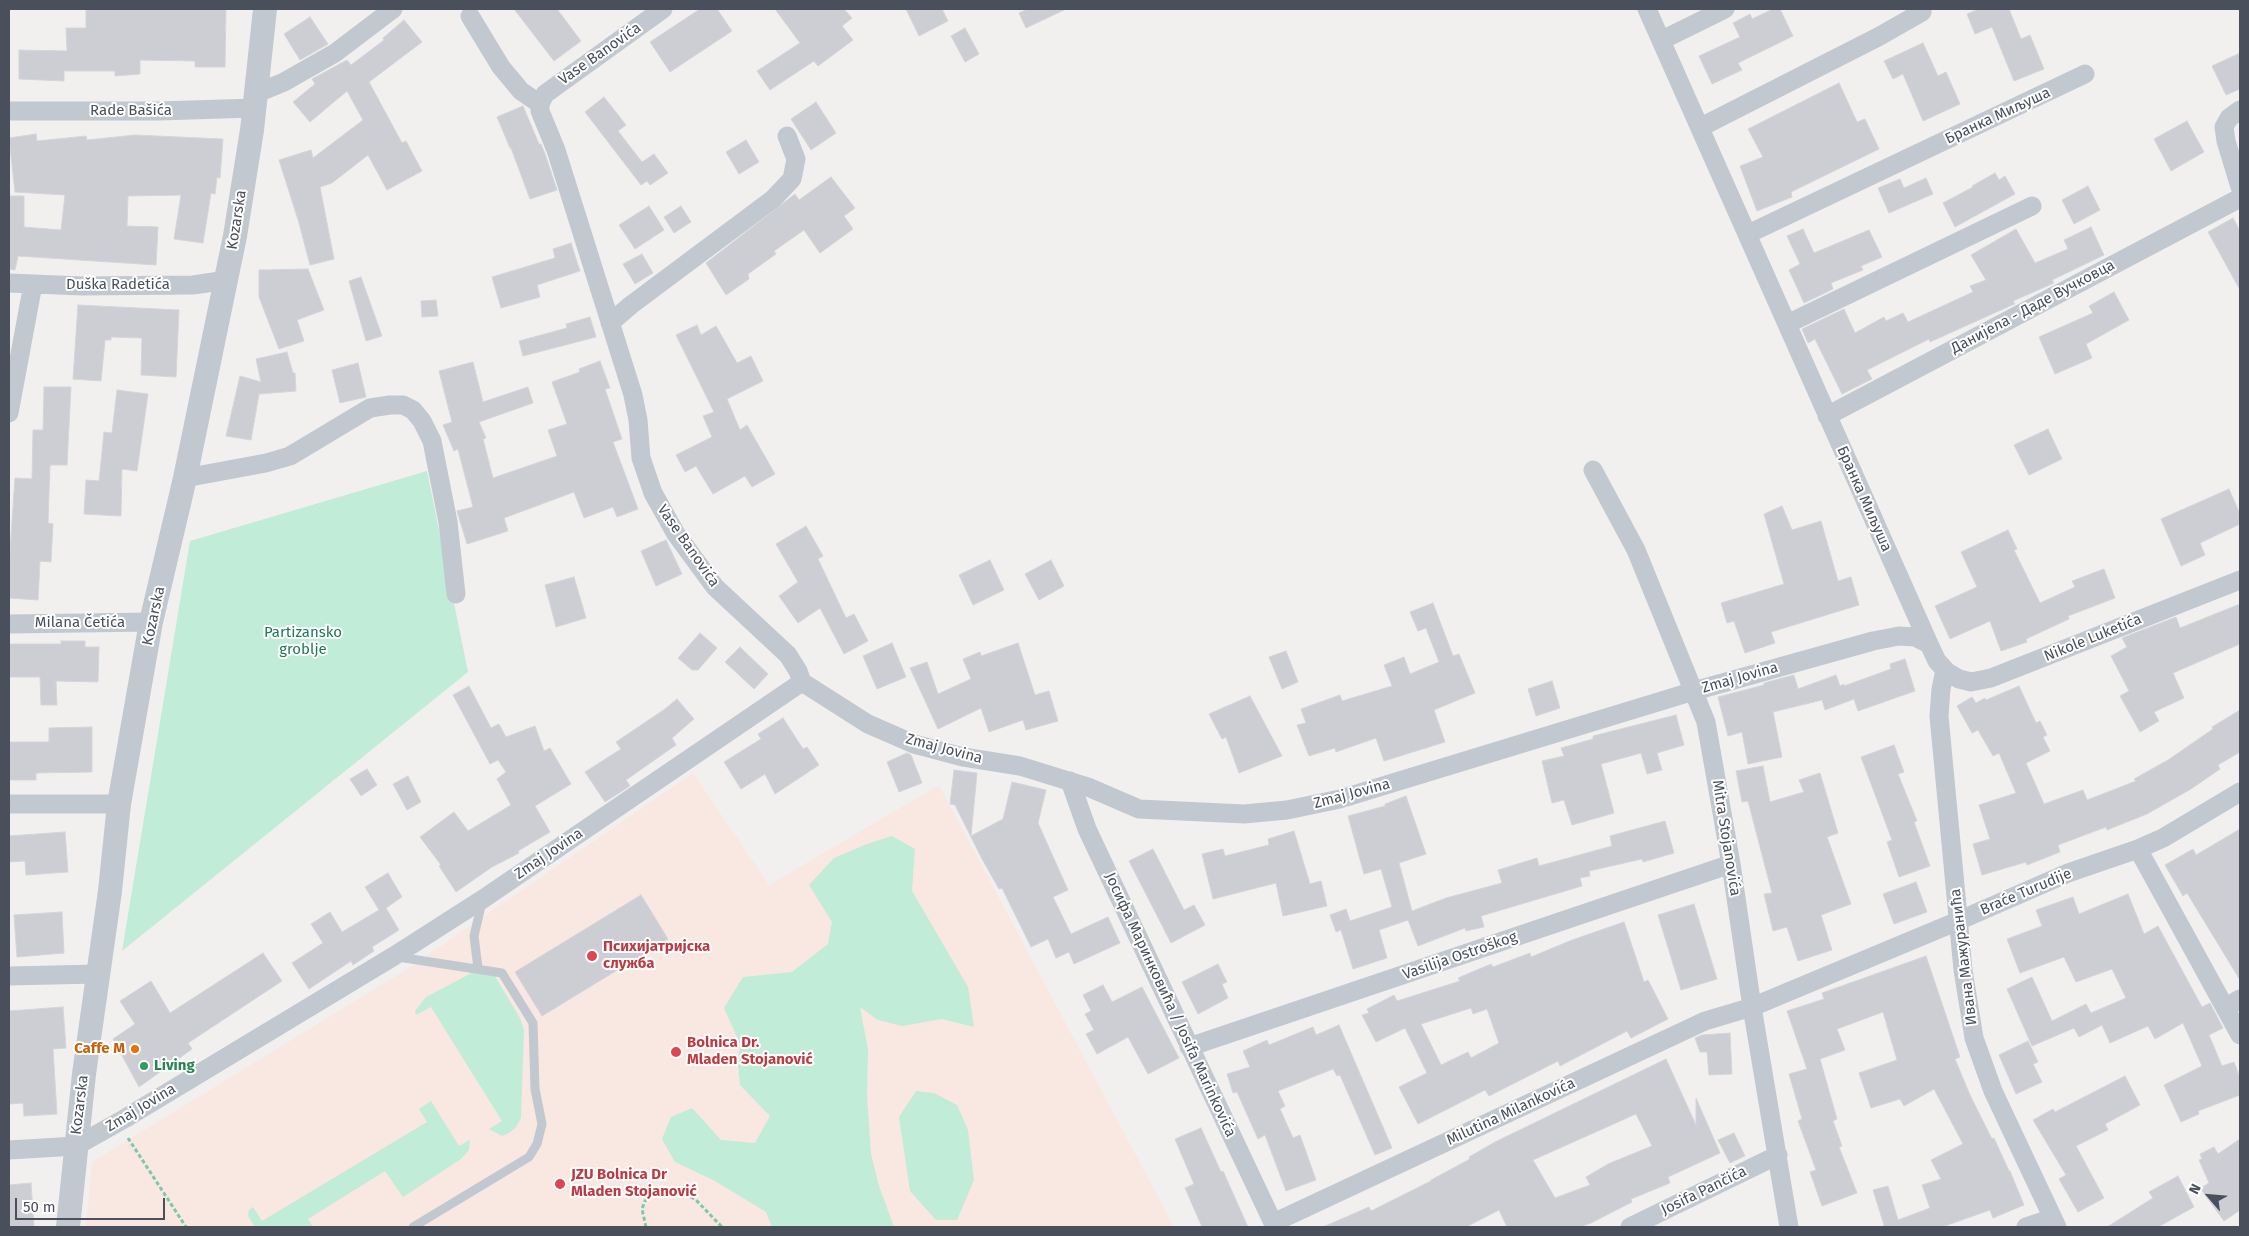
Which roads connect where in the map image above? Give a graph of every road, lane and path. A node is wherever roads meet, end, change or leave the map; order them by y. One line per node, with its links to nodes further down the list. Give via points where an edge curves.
1 (265, 9): 10 (street, Kozarska)
2 (393, 9): 10 (street, via 335,53)
3 (663, 9): 11 (street, Vase Banovića, via 554,86)
4 (1647, 9): 8 (street, Бранка Миљуша)
5 (1725, 9): 8 (street)
6 (1922, 12): 14 (street, via 1878,38)
7 (470, 16): 11 (street, via 501,67 521,91)
8 (1662, 40): 14 (street, Бранка Миљуша)
9 (2085, 74): 19 (street, Бранка Миљуша)
10 (254, 101): 13 (street, Rade Bašića, via 159,112); 20 (street, Kozarska)
11 (540, 104): 23 (street, Vase Banovića)
12 (2240, 110): 16 (street, via 2229,118 2224,128)
13 (9, 111)
14 (1701, 127): 19 (street, Бранка Миљуша)
15 (787, 136): 23 (street, via 796,159 792,179 773,199)
16 (2240, 187)
17 (2240, 198): 26 (street, Данијела - Даде Вучковца)
18 (2032, 206): 24 (street)
19 (1748, 234): 24 (street, Бранка Миљуша)
20 (227, 280): 22 (street, Duška Radetića, via 193,285); 28 (street, Kozarska)
21 (9, 283): 22 (street, Duška Radetića)
22 (33, 284): 25 (street)
23 (610, 323): 35 (street, Vase Banovića, via 633,395 641,458 653,493 676,534 715,587 788,655)
24 (1788, 324): 26 (street, Бранка Миљуша)
25 (9, 413)
26 (1827, 416): 33 (street, Бранка Миљуша)
27 (1593, 470): 36 (street, Mitra Stojanovića, via 1636,550)
28 (185, 478): 30 (street, via 290,456 370,408 403,405 413,410 422,421 432,441 448,522); 31 (street, Kozarska)
29 (2240, 580): 34 (street, Nikole Luketića, via 1991,678 1971,682)
30 (456, 594)
31 (151, 622): 32 (street, Milana Četića); 40 (street, Kozarska)
32 (9, 624)
33 (1929, 644): 34 (street, Бранка Миљуша); 36 (street, Zmaj Jovina, via 1915,637 1899,636)
34 (1945, 670): 44 (street, Ивана Мажуранића, via 1940,716)
35 (802, 682): 37 (street, Zmaj Jovina, via 868,724 914,744 963,757 1020,766); 43 (street, Zmaj Jovina)
36 (1694, 691): 37 (street, Zmaj Jovina, via 1340,799 1287,810 1244,814 1139,809); 42 (street, Mitra Stojanovića, via 1706,722)
37 (1070, 781): 52 (street, Јосифа Маринковића / Josifa Marinkovića, via 1087,829)
38 (2240, 792): 41 (street, Braće Turudije, via 2163,838)
39 (9, 804): 40 (street)
40 (119, 804): 47 (street, Kozarska)
41 (2138, 849): 44 (street, Braće Turudije, via 2068,873); 49 (street)
42 (1731, 864): 50 (street, Mitra Stojanovića); 52 (street, Vasilija Ostroškog)
43 (483, 898): 45 (street, Zmaj Jovina); 46 (lane, via 474,936)
44 (1958, 922): 50 (street, Braće Turudije); 57 (street, Ивана Мажуранића, via 1974,1038 1993,1091)
45 (394, 956): 46 (lane); 53 (street, Zmaj Jovina)
46 (478, 968): 61 (lane, via 502,973 533,1023 535,1089 542,1124 537,1144 529,1157)
47 (97, 974): 48 (street); 54 (street, Kozarska)
48 (9, 976)
49 (2233, 1003): 51 (street)
50 (1752, 1008): 56 (street, Mitra Stojanovića); 58 (street, Milutina Milankovića, via 1706,1020)
51 (2240, 1036)
52 (1188, 1047): 58 (street, Јосифа Маринковића / Josifa Marinkovića)
53 (118, 1122): 54 (street, Zmaj Jovina); 60 (path)
54 (76, 1146): 55 (street); 59 (street, Kozarska)
55 (9, 1150)
56 (1778, 1155): 64 (street, Josifa Pančića); 65 (street, Mitra Stojanovića)
57 (2055, 1222): 66 (street)
58 (1274, 1225)
59 (68, 1227)
60 (186, 1227)
61 (413, 1227)
62 (646, 1227): 63 (path, via 642,1209 645,1201 654,1193 668,1189 683,1192 696,1200)
63 (722, 1227)
64 (1630, 1227)
65 (1789, 1227)
66 (2026, 1227)

